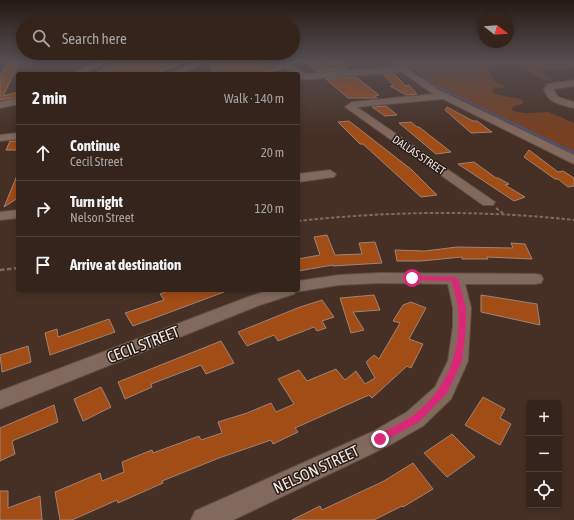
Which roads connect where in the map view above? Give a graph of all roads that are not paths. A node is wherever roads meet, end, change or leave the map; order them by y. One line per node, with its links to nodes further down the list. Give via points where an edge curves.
1 (426, 85): 3 (street)
2 (554, 85): 6 (street, via 548,90 550,96)
3 (443, 96): 9 (street); 12 (street, DALLAS STREET, via 366,103 350,107)
4 (16, 101): 5 (street)
5 (0, 105)
6 (574, 105)
7 (16, 136): 8 (street)
8 (0, 138)
9 (574, 160)
10 (330, 174): 11 (street)
11 (300, 178)
12 (488, 202)
13 (16, 214): 14 (street)
14 (0, 216)
15 (454, 279): 16 (street); 17 (street, via 366,278); 20 (street, NELSON STREET, via 462,308 462,326 458,361 443,393 415,419 380,439)
16 (535, 279)
17 (300, 287)
18 (282, 292): 19 (street, CECIL STREET)
19 (0, 400)
20 (204, 520)

